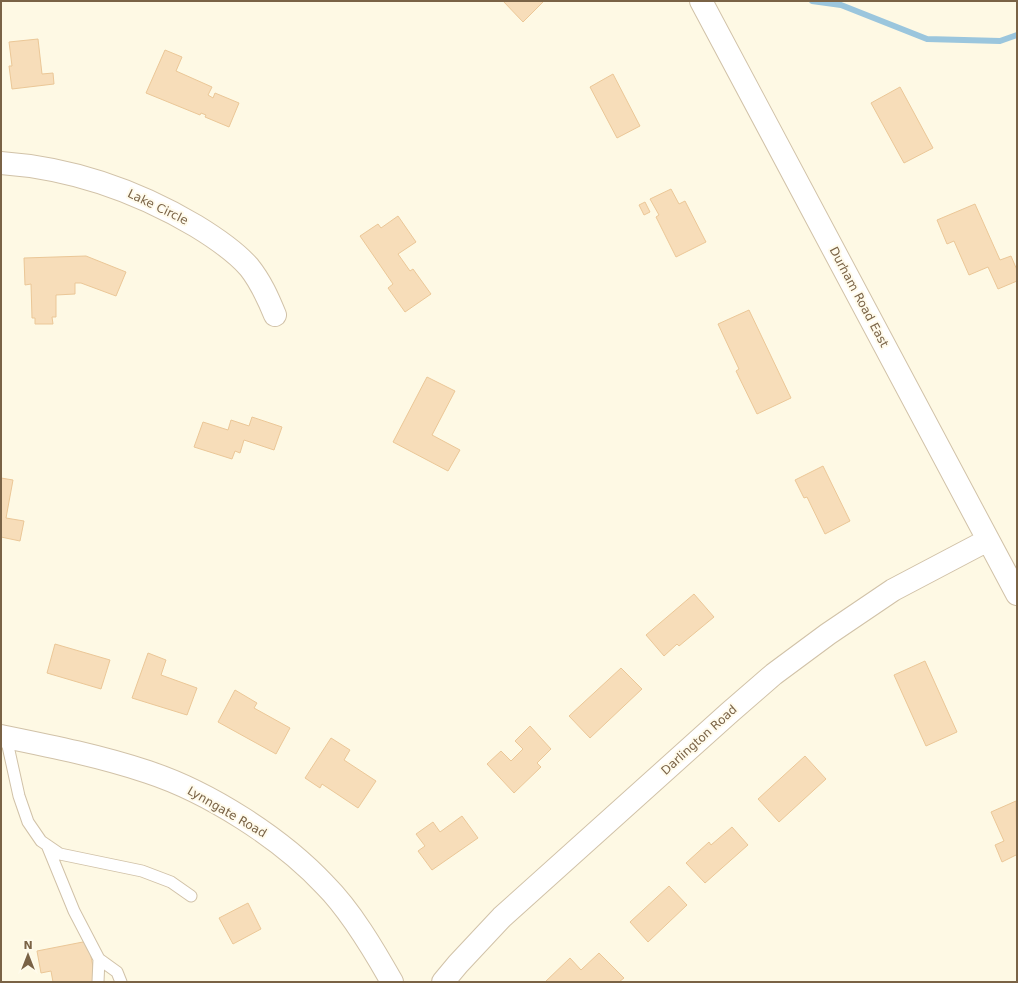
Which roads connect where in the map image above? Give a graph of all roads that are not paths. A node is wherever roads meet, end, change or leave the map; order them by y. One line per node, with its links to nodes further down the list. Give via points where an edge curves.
1 (701, 1): 4 (street, Durham Road East)
2 (1, 163): 3 (street, Lake Circle, via 56,170 98,181 139,196 176,214 208,233 248,266 264,288)
3 (275, 315)
4 (988, 540): 5 (street, Durham Road East); 13 (street, Darlington Road, via 893,590 774,674 502,917)
5 (1017, 594)
6 (4, 737): 7 (lane, via 28,822 41,841); 12 (street, Lynngate Road, via 89,755 149,772 194,791 242,818 288,850 326,885 353,921)
7 (47, 845): 8 (lane, via 60,854 157,876); 9 (lane, via 74,910)
8 (192, 896)
9 (99, 959): 10 (lane); 11 (lane, via 117,972)
10 (98, 982)
11 (121, 982)
12 (392, 982)
13 (444, 982)

